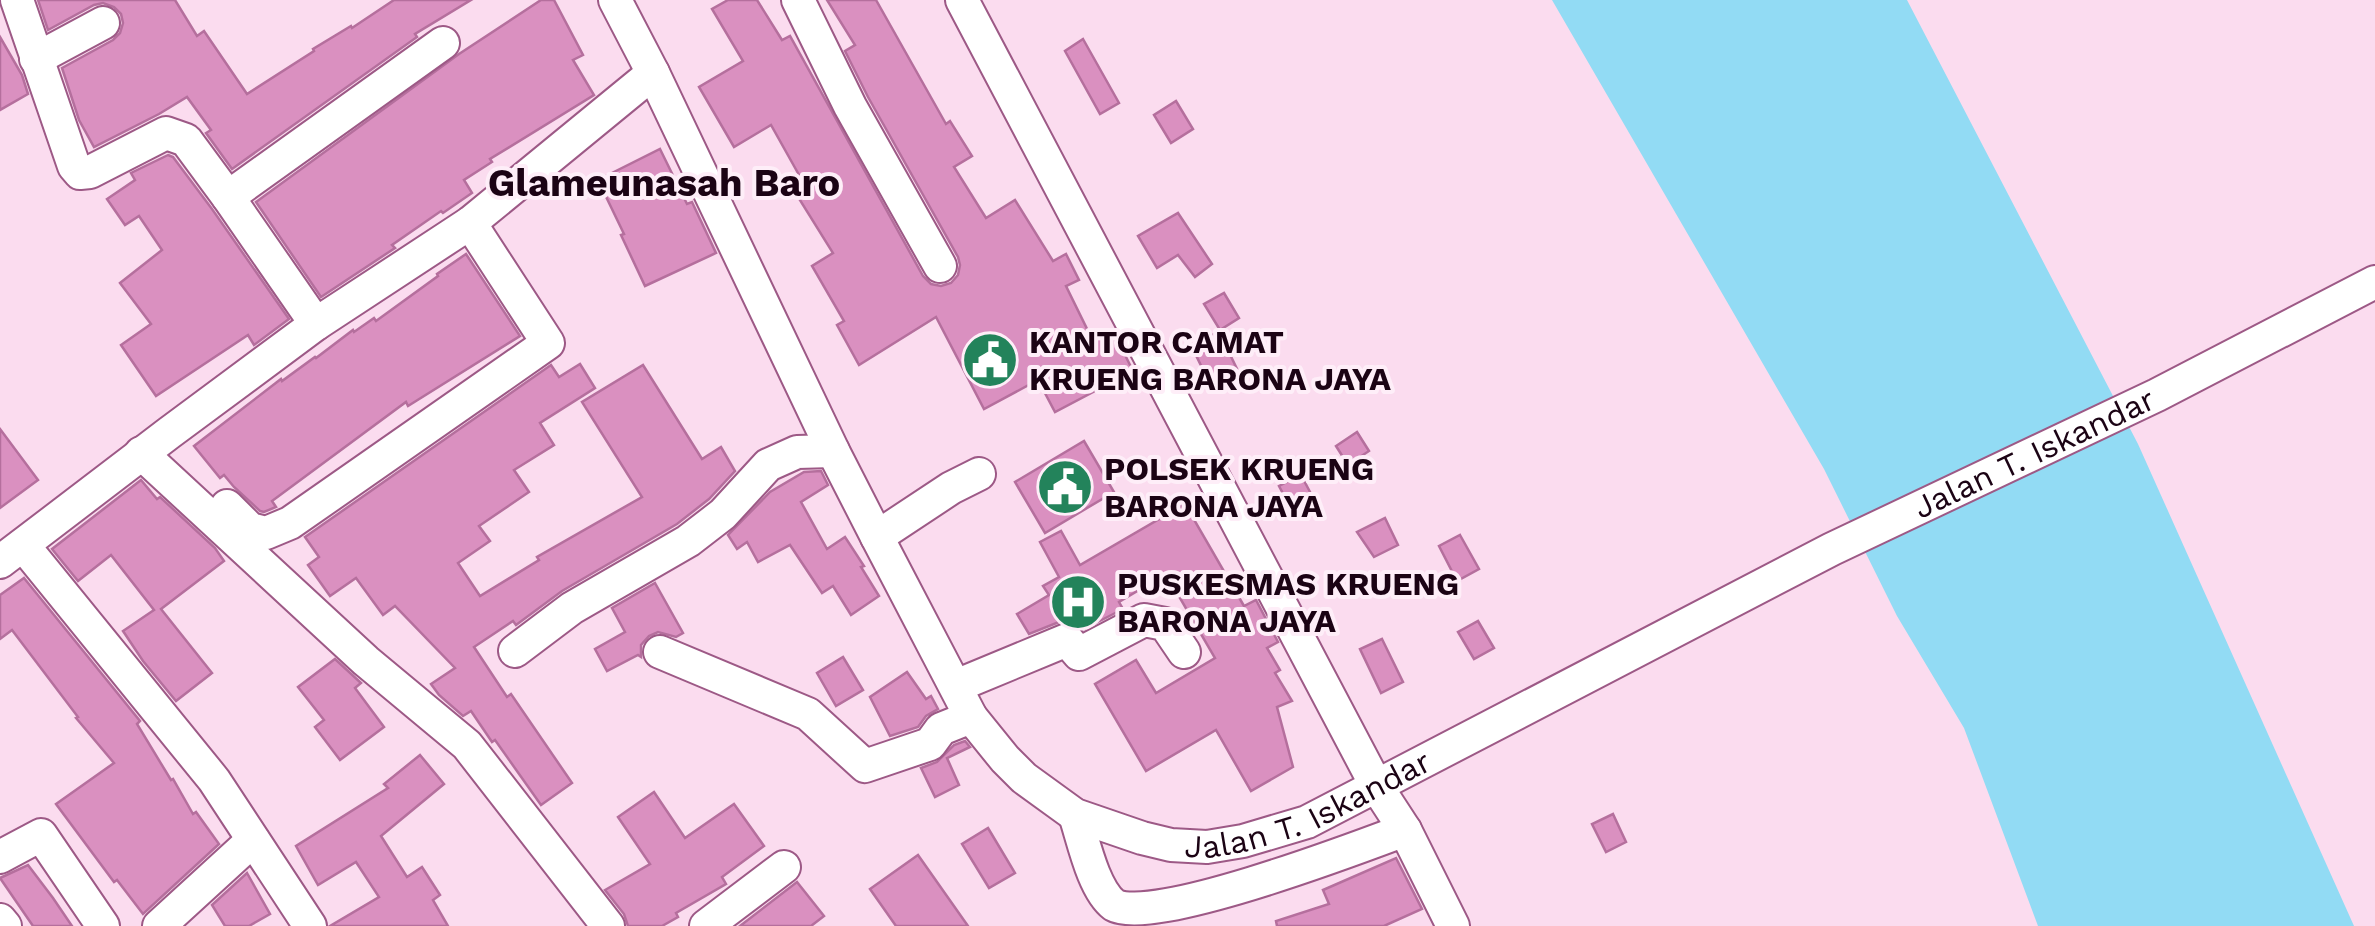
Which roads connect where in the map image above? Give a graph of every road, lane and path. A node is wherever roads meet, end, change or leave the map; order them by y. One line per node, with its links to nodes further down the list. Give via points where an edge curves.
1 (17, 0): 7 (street)
2 (615, 0): 8 (street, Jalan T. Iskandar)
3 (798, 0): 11 (street)
4 (962, 0): 24 (street)
5 (103, 23): 7 (street)
6 (443, 43): 9 (street)
7 (36, 58): 9 (street, via 69,158 80,172 166,134 186,140)
8 (653, 73): 10 (street); 15 (street, Jalan T. Iskandar)
9 (228, 197): 13 (street)
10 (470, 223): 13 (street); 14 (street, via 548,343 266,534 250,529)
11 (940, 266)
12 (2375, 282): 24 (street, Jalan T. Iskandar, via 2157,395 1832,549)
13 (316, 324): 14 (street)
14 (150, 447): 18 (street); 35 (street, via 366,661 466,745)
15 (833, 451): 17 (street, Jalan T. Iskandar); 19 (street, via 797,452 768,465 688,541 572,608)
16 (978, 474): 17 (street)
17 (877, 536): 22 (street, Jalan T. Iskandar)
18 (12, 553): 27 (street, via 214,780)
19 (515, 650)
20 (660, 652): 23 (street, via 808,714 865,766 930,744 941,729)
21 (1184, 652): 22 (street, via 1165,624 1144,620 1079,654 1067,640)
22 (956, 686): 23 (street, Jalan T. Iskandar)
23 (971, 716): 25 (street, Jalan T. Iskandar, via 1024,778)
24 (1377, 786): 25 (street, Jalan T. Iskandar, via 1308,822 1207,847 1142,838); 26 (street)
25 (1075, 814): 26 (street, via 1099,886 1131,913 1252,888)
26 (1404, 830): 37 (street)
27 (253, 840): 33 (street); 34 (street)
28 (0, 857): 32 (street, via 41,835)
29 (784, 867): 36 (street)
30 (0, 920): 31 (street)
31 (5, 926)
32 (103, 926)
33 (159, 926)
34 (310, 926)
35 (608, 926)
36 (706, 926)
37 (1453, 926)

